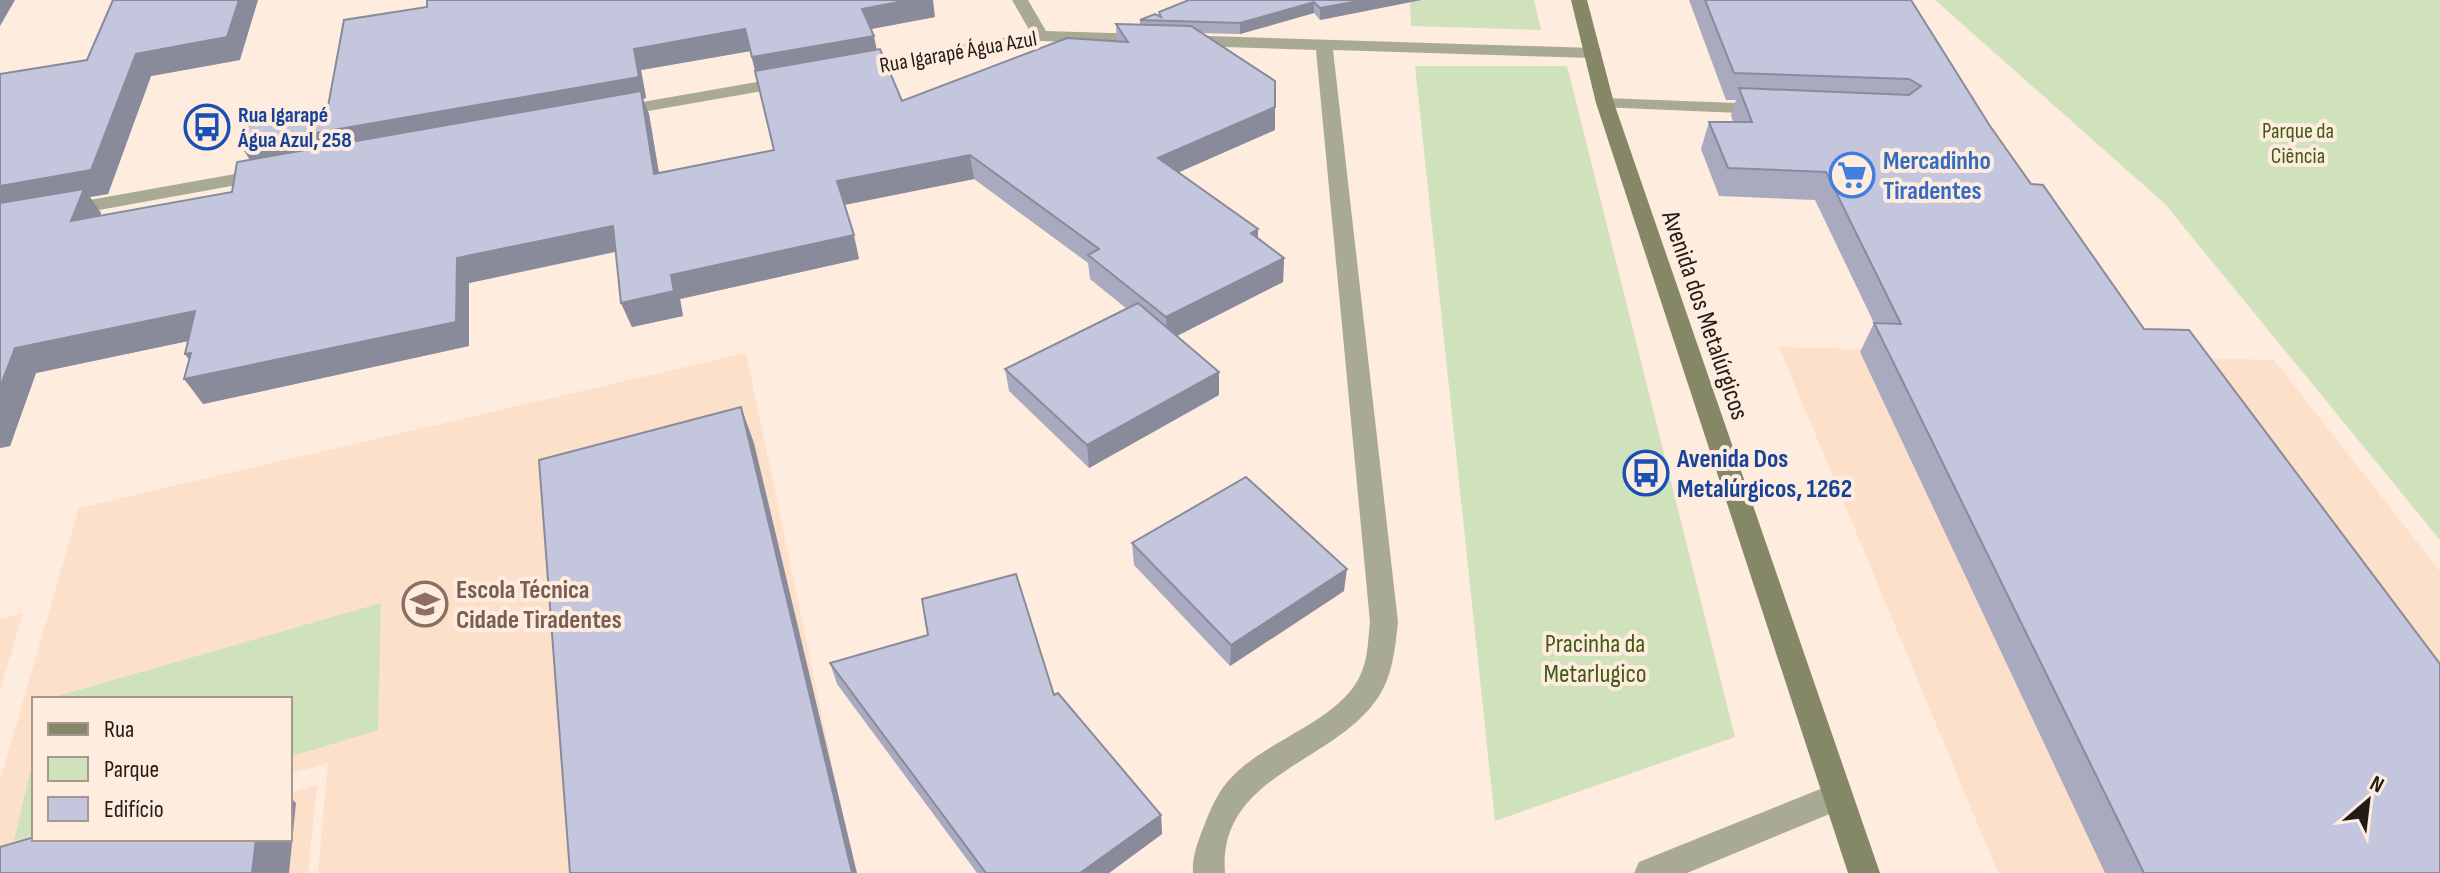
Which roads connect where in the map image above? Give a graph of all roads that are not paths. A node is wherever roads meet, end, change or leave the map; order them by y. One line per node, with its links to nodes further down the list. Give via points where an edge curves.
1 (1020, 0): 3 (street)
2 (1579, 0): 5 (main road, Avenida dos Metalúrgicos)
3 (1041, 36): 4 (street, Rua Igarapé Água Azul); 6 (street, Rua Igarapé Água Azul)
4 (1324, 45): 5 (street, Rua Igarapé Água Azul); 14 (street, via 1384,622 1379,666 1363,696 1330,725 1255,770 1220,815)
5 (1593, 53): 8 (main road, Avenida dos Metalúrgicos)
6 (836, 72)
7 (805, 78): 10 (street)
8 (1605, 103): 9 (street); 13 (main road, Avenida dos Metalúrgicos)
9 (1790, 110)
10 (601, 114)
11 (287, 171): 12 (street)
12 (0, 222)
13 (1838, 796): 15 (street); 16 (main road, Avenida dos Metalúrgicos)
14 (1209, 873)
15 (1650, 873)
16 (1864, 873)

